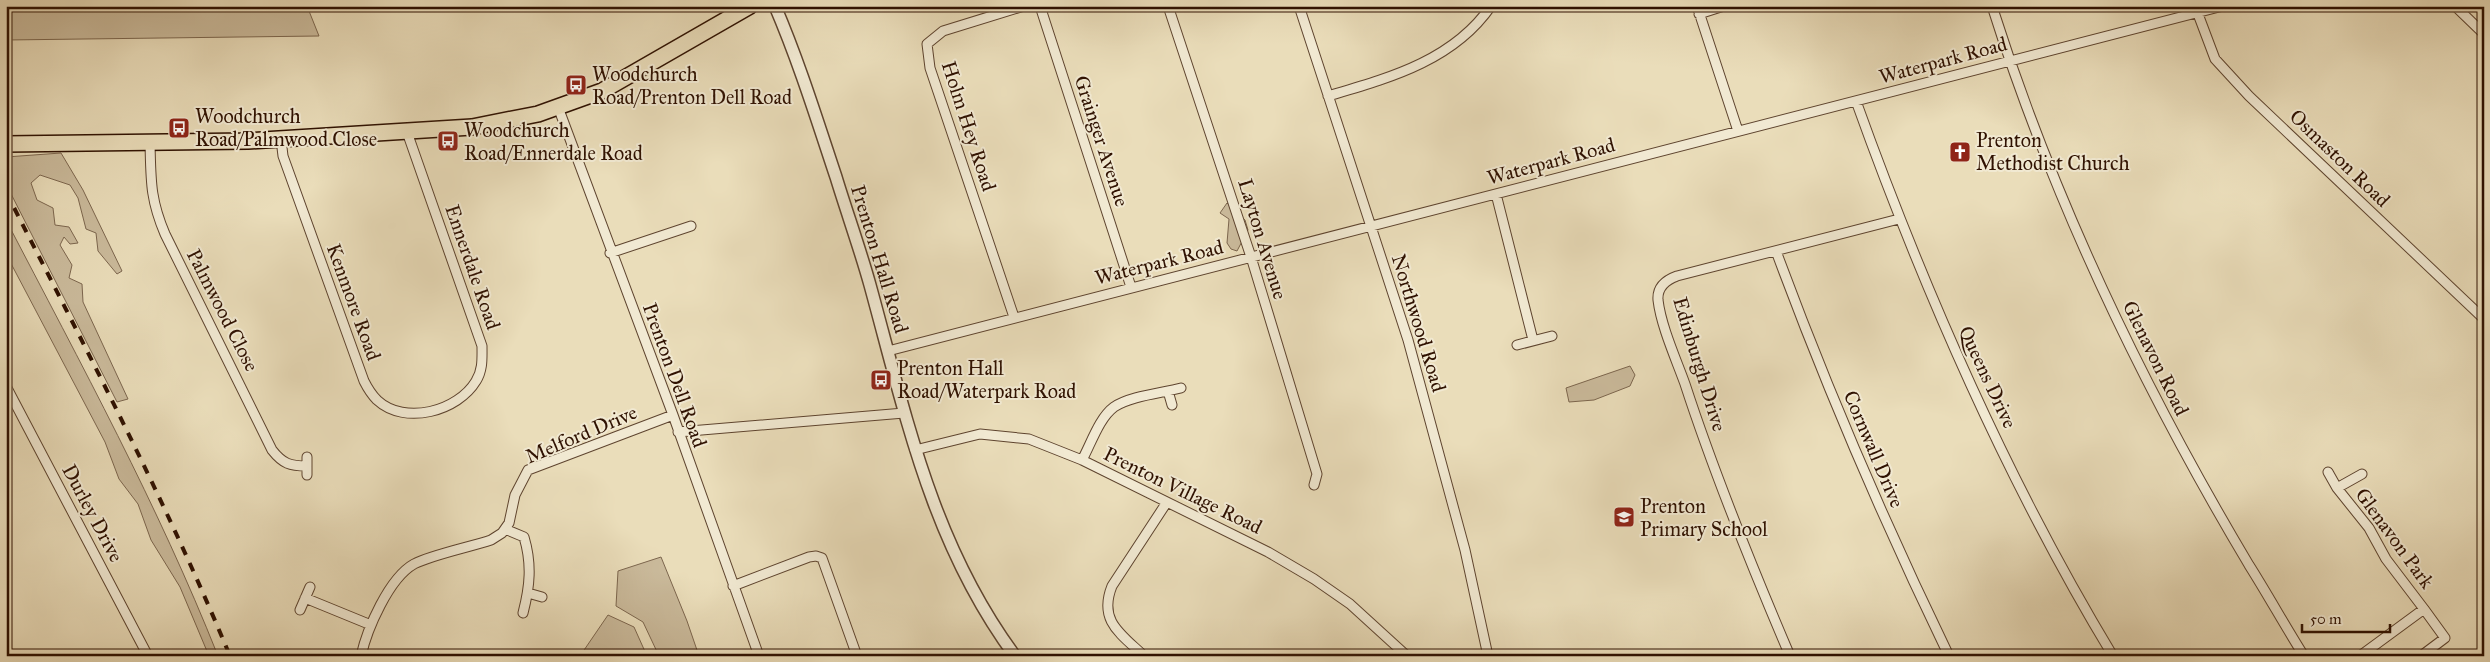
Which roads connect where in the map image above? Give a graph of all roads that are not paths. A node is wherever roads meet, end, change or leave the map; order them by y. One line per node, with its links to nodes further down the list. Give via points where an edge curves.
1 (750, 6): 18 (highway, via 602,91)
2 (776, 6): 37 (street, Prenton Hall Road, via 824,140 870,282)
3 (1024, 6): 32 (street, Holm Hey Road, via 944,31 927,44 930,68)
4 (1040, 6): 31 (street, Grainger Avenue)
5 (1168, 6): 30 (street, Layton Avenue)
6 (1299, 6): 16 (street, Northwood Road)
7 (1491, 6): 16 (street, via 1454,44 1433,58 1405,72)
8 (1724, 6): 12 (street)
9 (1992, 6): 15 (street, Glenavon Road)
10 (2223, 6): 13 (street, Waterpark Road)
11 (2455, 6): 14 (street)
12 (1698, 10): 19 (street)
13 (2196, 10): 15 (street, Waterpark Road); 33 (street, Osmaston Road, via 2215,59 2249,96)
14 (2484, 34)
15 (2010, 60): 17 (street, Waterpark Road); 77 (street, Glenavon Road, via 2050,168 2103,291 2179,443)
16 (1328, 96): 27 (street, Northwood Road)
17 (1856, 101): 19 (street, Waterpark Road); 25 (street, Queens Drive)
18 (558, 107): 20 (highway, via 472,127); 29 (street, Prenton Dell Road)
19 (1738, 131): 24 (street, Waterpark Road)
20 (408, 132): 21 (highway); 41 (street, Ennerdale Road, via 482,346 482,366 477,380 467,393)
21 (281, 139): 22 (highway); 41 (street, Kenmore Road, via 283,156 302,212 370,392 378,401 409,414 436,410)
22 (150, 142): 23 (highway); 47 (street, Palmwood Close, via 154,210 272,450 281,461 307,470)
23 (6, 144)
24 (1496, 194): 27 (street, Waterpark Road); 35 (street)
25 (1899, 219): 28 (street, Edinburgh Drive); 76 (street, Queens Drive, via 2031,511)
26 (691, 226): 29 (street)
27 (1371, 227): 30 (street, Waterpark Road); 73 (street, Northwood Road, via 1408,340 1435,438 1465,550)
28 (1776, 251): 74 (street, Edinburgh Drive, via 1666,280 1658,299 1690,400 1762,592); 75 (street, Cornwall Drive, via 1818,364 1900,555)
29 (610, 253): 44 (street, Prenton Dell Road)
30 (1251, 257): 31 (street, Waterpark Road); 51 (street, Layton Avenue, via 1316,474)
31 (1131, 287): 32 (street, Waterpark Road)
32 (1014, 317): 37 (street, Waterpark Road)
33 (2484, 319)
34 (1552, 336): 35 (street)
35 (1533, 340): 36 (street)
36 (1517, 344)
37 (888, 351): 43 (street, Prenton Hall Road)
38 (6, 386): 65 (street, Durley Drive)
39 (1181, 388): 40 (street)
40 (1168, 391): 42 (street); 48 (street, via 1124,402 1114,408 1105,417)
41 (450, 404)
42 (1172, 405)
43 (904, 412): 45 (street); 46 (street, Prenton Hall Road)
44 (673, 415): 45 (street, Prenton Dell Road); 54 (street, Melford Drive, via 528,470 515,495)
45 (678, 432): 55 (street, Prenton Dell Road)
46 (915, 450): 48 (street, Prenton Village Road, via 980,434 1029,439); 69 (street, Prenton Hall Road, via 926,485 969,582)
47 (307, 456)
48 (1082, 460): 53 (street, Prenton Village Road)
49 (2328, 472): 52 (street, Glenavon Park)
50 (2362, 474): 52 (street, Glenavon Park)
51 (1314, 485)
52 (2337, 488): 60 (street, Glenavon Park, via 2369,528 2386,559)
53 (1167, 502): 64 (street, Prenton Village Road, via 1268,552 1314,579 1350,604); 70 (street, via 1107,598 1109,618)
54 (505, 529): 57 (street, via 524,537 530,556); 63 (street, via 491,540 414,564 401,574 389,591)
55 (733, 586): 67 (street, Prenton Dell Road); 68 (street, via 809,557 822,558)
56 (310, 587): 58 (street)
57 (528, 593): 59 (street); 62 (street)
58 (305, 598): 61 (street); 63 (street)
59 (542, 598)
60 (2424, 609): 78 (street, Glenavon Park); 79 (street, Glenavon Park, via 2445,638)
61 (300, 610)
62 (523, 613)
63 (371, 625): 66 (street)
64 (1398, 647): 71 (street); 72 (street, Prenton Village Road)
65 (148, 656)
66 (360, 656)
67 (758, 656)
68 (857, 656)
69 (1015, 656)
70 (1144, 656)
71 (1392, 656)
72 (1407, 656)
73 (1488, 656)
74 (1790, 656)
75 (1949, 656)
76 (2113, 656)
77 (2304, 656)
78 (2360, 656)
79 (2421, 656)

